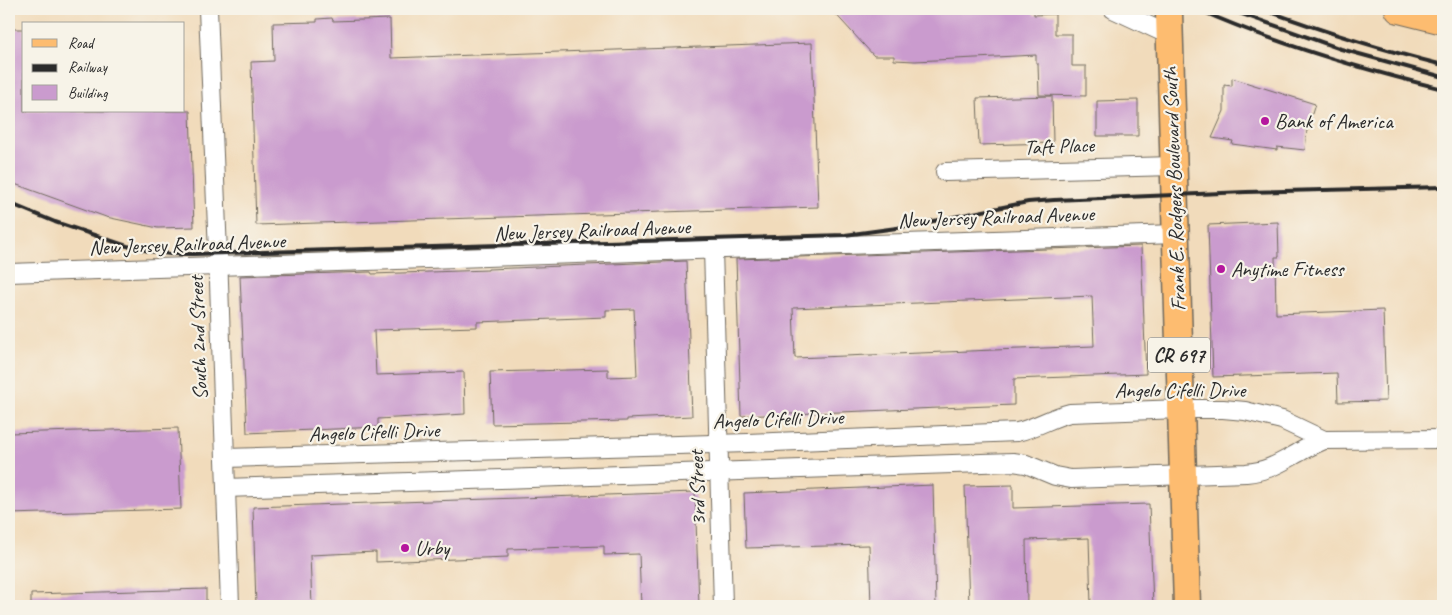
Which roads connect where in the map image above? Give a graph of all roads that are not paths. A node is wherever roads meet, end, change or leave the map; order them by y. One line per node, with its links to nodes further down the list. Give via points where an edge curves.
1 (208, 9): 10 (street, South 2nd Street)
2 (1113, 9): 5 (street)
3 (1398, 9): 4 (highway)
4 (1443, 20)
5 (1169, 24): 6 (main road, Frank E. Rodgers Boulevard South / CR 697)
6 (1174, 166): 7 (street, Taft Place); 8 (main road, Frank E. Rodgers Boulevard South / CR 697)
7 (945, 172)
8 (1176, 234): 9 (street, New Jersey Railroad Avenue); 12 (main road, Frank E. Rodgers Boulevard South / CR 697)
9 (713, 248): 10 (street, New Jersey Railroad Avenue); 15 (street, 3rd Street)
10 (218, 266): 11 (street, New Jersey Railroad Avenue); 16 (street, South 2nd Street)
11 (9, 273)
12 (1181, 409): 14 (street, Angelo Cifelli Drive, via 1223,409 1261,414); 15 (street, Angelo Cifelli Drive, via 1070,413 1017,432); 18 (main road, Frank E. Rodgers Boulevard South / CR 697)
13 (1443, 439): 14 (street, Angelo Cifelli Drive)
14 (1324, 440): 18 (street, Angelo Cifelli Drive, via 1259,472)
15 (718, 444): 16 (street, Angelo Cifelli Drive); 17 (street, 3rd Street)
16 (225, 458): 19 (street, South 2nd Street)
17 (719, 472): 18 (street, Angelo Cifelli Drive, via 1012,462 1070,479); 19 (street, Angelo Cifelli Drive); 21 (street, 3rd Street)
18 (1183, 475): 22 (main road, Frank E. Rodgers Boulevard South / CR 697)
19 (226, 488): 20 (street, South 2nd Street)
20 (230, 606)
21 (723, 606)
22 (1187, 606)

